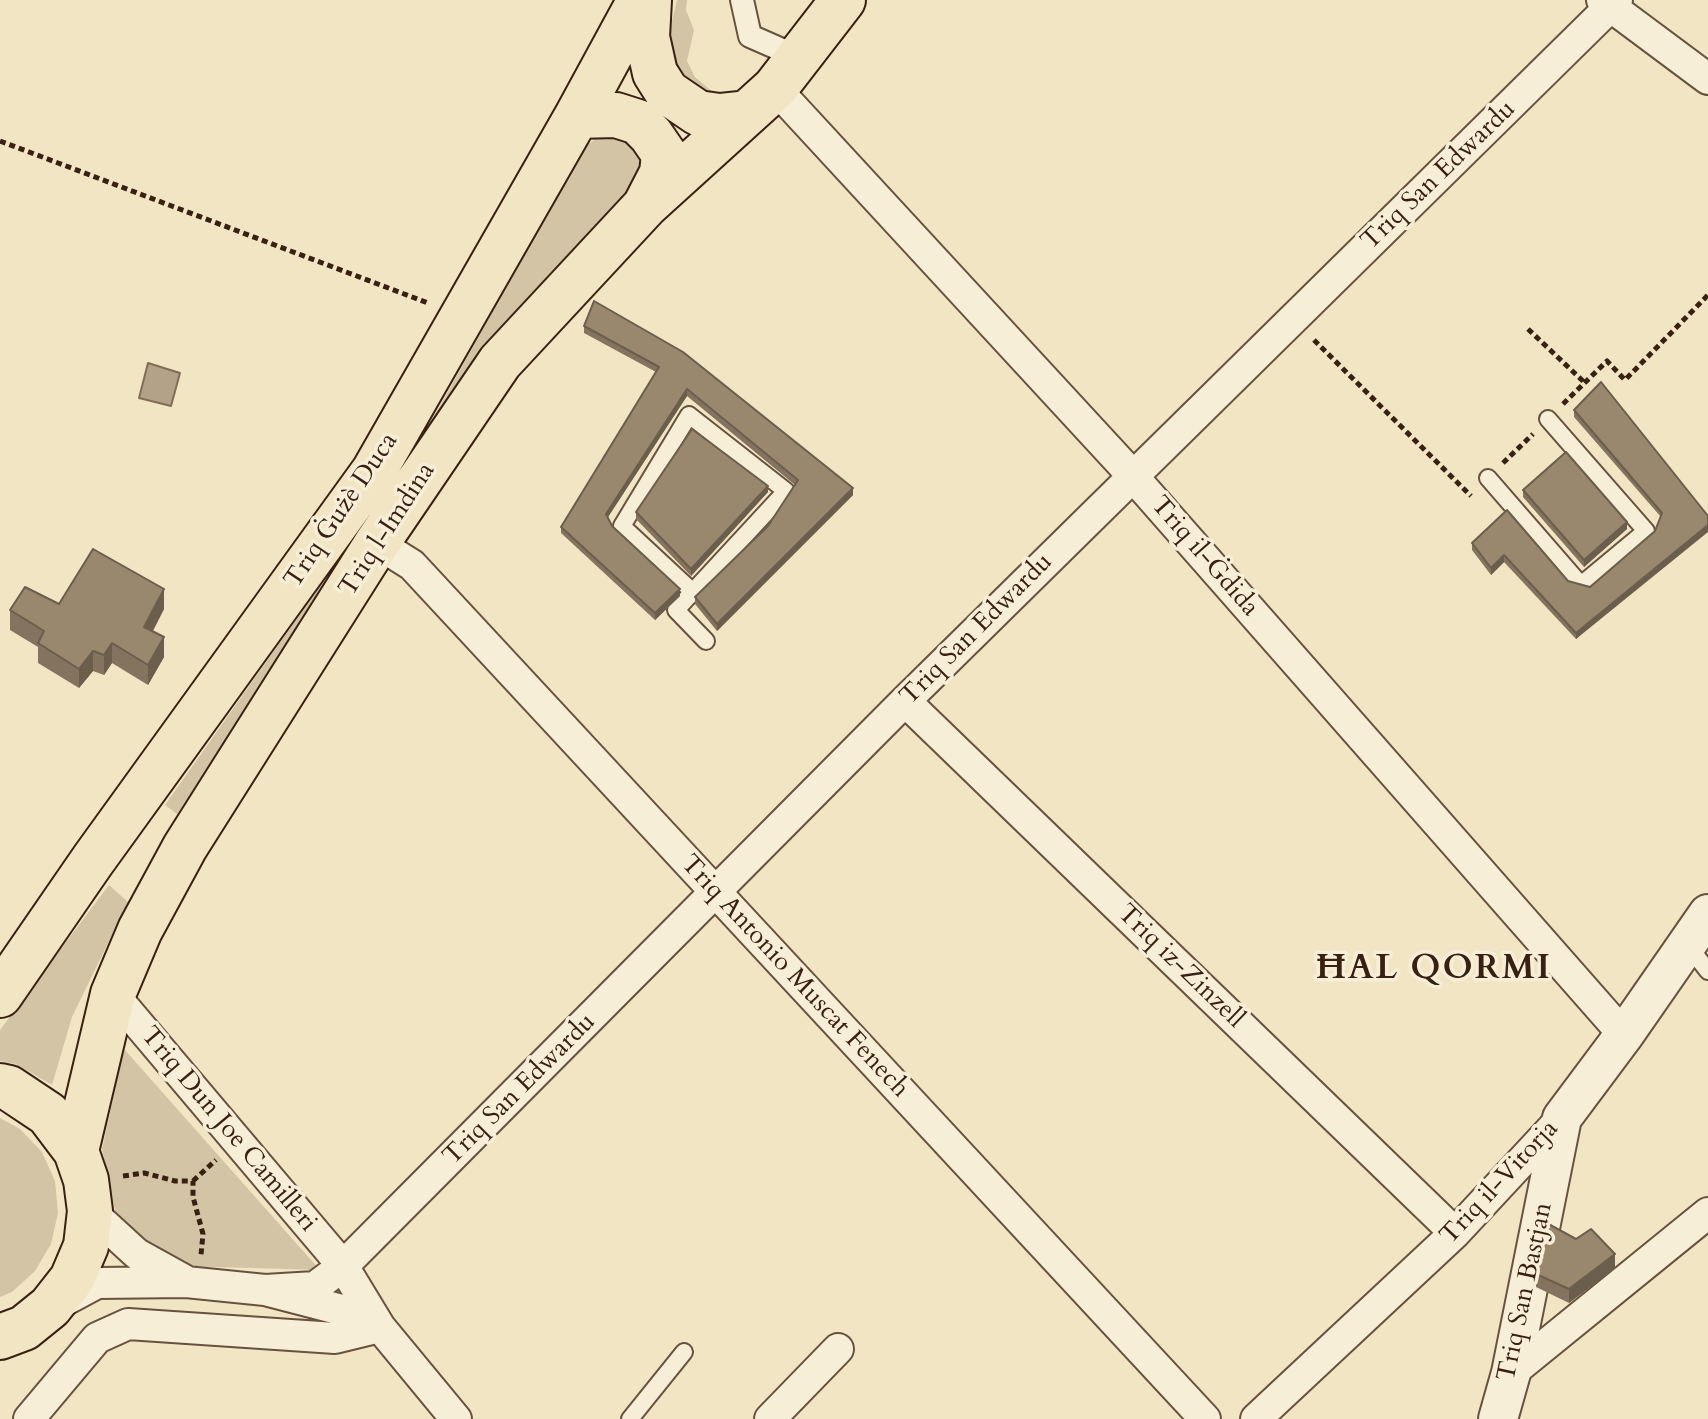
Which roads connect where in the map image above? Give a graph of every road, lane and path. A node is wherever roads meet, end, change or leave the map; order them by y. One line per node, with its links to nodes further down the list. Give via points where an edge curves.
1 (640, 0): 8 (highway, Triq Ġużè Duca)
2 (649, 0): 7 (highway, via 647,37 655,73 667,92 698,113 719,116)
3 (742, 0): 7 (street, via 750,36)
4 (843, 0): 7 (highway, Triq l-Imdina)
5 (1610, 2): 6 (street); 13 (street, Triq San Edwardu)
6 (1708, 79)
7 (773, 86): 10 (highway, Triq l-Imdina); 17 (street, Triq il-Ġdida)
8 (577, 116): 10 (highway, via 616,115 638,122 651,135 664,154 662,173); 12 (highway, Triq Ġużè Duca)
9 (0, 141): 12 (path)
10 (646, 205): 19 (highway, Triq l-Imdina, via 500,362)
11 (1708, 295): 15 (path, via 1625,380 1607,361)
12 (463, 316): 26 (highway, Triq Ġużè Duca, via 374,471)
13 (1292, 318): 17 (street, Triq San Edwardu); 18 (path, via 1470,496)
14 (1528, 329): 15 (path)
15 (1585, 383): 16 (path)
16 (1548, 419): 18 (path); 18 (lane, via 1646,531 1581,585)
17 (1133, 476): 22 (street, Triq San Edwardu); 27 (street, Triq il-Ġdida)
18 (1488, 478)
19 (377, 543): 23 (street, Triq Antonio Muscat Fenech, via 412,565); 25 (highway, Triq l-Imdina, via 185,847)
20 (693, 592): 20 (lane, via 622,526 689,415 786,491); 21 (lane, via 676,610)
21 (706, 641)
22 (905, 701): 23 (street, Triq San Edwardu); 32 (street, Triq iz-Zinzell)
23 (715, 891): 33 (street, Triq San Edwardu); 46 (street, Triq Antonio Muscat Fenech)
24 (1701, 943): 27 (street, Triq il-Vitorja)
25 (113, 994): 30 (highway, Triq l-Imdina); 33 (street, Triq Dun Joe Camilleri)
26 (0, 995)
27 (1624, 1035): 29 (street, Triq il-Vitorja)
28 (0, 1086): 30 (highway, via 48,1114)
29 (1562, 1118): 32 (street, Triq il-Vitorja); 41 (street, Triq San Bastjan)
30 (84, 1181): 34 (street, via 137,1254); 34 (path, via 144,1173 193,1181 203,1234); 36 (highway, Triq l-Imdina, via 86,1246 72,1279)
31 (1708, 1213): 41 (street)
32 (1455, 1233): 47 (street, Triq il-Vitorja)
33 (343, 1266): 35 (street, Triq San Edwardu, via 315,1287); 37 (street, Triq Dun Joe Camilleri)
34 (192, 1282): 35 (street); 36 (street, via 97,1283)
35 (265, 1290): 37 (street, via 338,1309)
36 (25, 1324): 40 (highway, Triq l-Imdina)
37 (380, 1327): 42 (street, via 335,1338 128,1324 97,1338); 43 (street, Triq Dun Joe Camilleri)
38 (838, 1349): 45 (street)
39 (684, 1352): 44 (lane)
40 (0, 1371)
41 (1511, 1373): 48 (street, Triq San Bastjan)
42 (29, 1419)
43 (456, 1419)
44 (630, 1419)
45 (770, 1419)
46 (1205, 1419)
47 (1256, 1419)
48 (1498, 1419)

